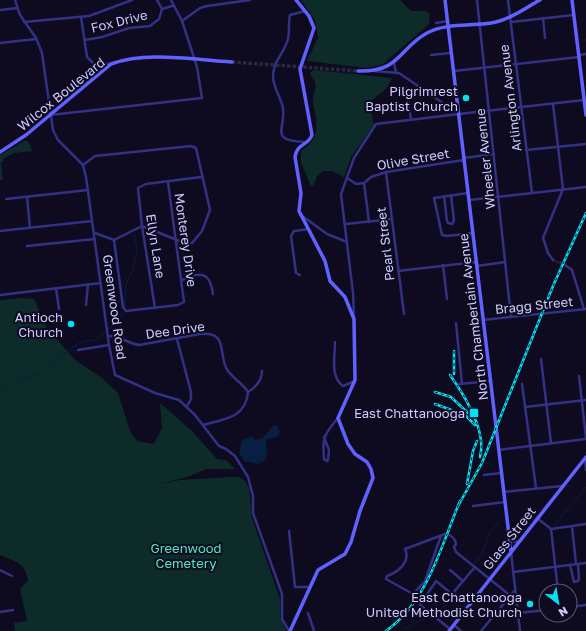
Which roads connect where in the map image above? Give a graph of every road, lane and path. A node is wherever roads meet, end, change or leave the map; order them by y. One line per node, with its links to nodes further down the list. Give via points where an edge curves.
1 (15, 0): 15 (street)
2 (116, 0): 13 (street)
3 (132, 0): 13 (street)
4 (157, 0): 16 (street)
5 (171, 0): 14 (street)
6 (250, 0): 23 (street, via 200,8)
7 (296, 0): 18 (street)
8 (445, 0): 24 (street, North Chamberlain Avenue)
9 (477, 0): 27 (street, Wheeler Avenue)
10 (508, 0): 22 (street, Arlington Avenue)
11 (540, 0): 22 (street)
12 (572, 0): 19 (street)
13 (117, 5): 20 (street)
14 (172, 6): 16 (street, Fox Drive); 23 (street)
15 (17, 8): 17 (street); 25 (street)
16 (162, 9): 31 (street, Fox Drive, via 159,19 150,26 129,28)
17 (0, 10)
18 (305, 11): 57 (street, via 314,28 300,69 312,135); 57 (street, via 290,15 288,39 278,58 273,76 283,106 280,128 283,135 291,141)
19 (574, 15): 21 (street); 36 (street)
20 (81, 17): 25 (street, via 69,16); 31 (street)
21 (543, 18): 22 (street); 30 (street)
22 (511, 20): 27 (street); 41 (street, Arlington Avenue)
23 (182, 21): 37 (street)
24 (448, 21): 26 (street); 28 (street, North Chamberlain Avenue)
25 (24, 22): 29 (street)
26 (436, 23)
27 (480, 25): 28 (street); 42 (street, Wheeler Avenue)
28 (448, 27): 33 (street, North Chamberlain Avenue); 39 (street, via 427,33)
29 (36, 38): 32 (street); 54 (street, via 42,53)
30 (544, 38)
31 (85, 40): 40 (street, via 89,60 97,64)
32 (0, 43)
33 (451, 54): 35 (street); 45 (street, North Chamberlain Avenue)
34 (586, 54): 36 (street)
35 (431, 55)
36 (579, 56): 41 (street); 47 (street)
37 (194, 60): 38 (street, Wilcox Boulevard); 40 (street, Wilcox Boulevard, via 148,56); 54 (street, via 202,98)
38 (232, 62)
39 (394, 63): 44 (street); 46 (street)
40 (111, 64): 54 (street, Wilcox Boulevard)
41 (517, 64): 42 (street); 51 (street, Arlington Avenue)
42 (485, 68): 45 (street); 52 (street, Wheeler Avenue)
43 (358, 71): 44 (street)
44 (370, 71): 46 (street)
45 (454, 71): 53 (street, North Chamberlain Avenue)
46 (398, 73): 53 (street)
47 (584, 81): 49 (street)
48 (406, 88): 56 (street)
49 (585, 101): 50 (street); 55 (street)
50 (553, 104): 51 (street); 59 (street)
51 (522, 108): 52 (street); 60 (street, Arlington Avenue)
52 (490, 111): 53 (street); 62 (street, Wheeler Avenue)
53 (459, 114): 56 (street); 63 (street, North Chamberlain Avenue)
54 (50, 115): 61 (street, Wilcox Boulevard); 64 (street, via 58,140)
55 (586, 115)
56 (411, 119): 67 (street, via 376,124 354,158)
57 (306, 142): 81 (street, via 297,148 294,157 301,193)
58 (586, 144): 59 (street)
59 (558, 146): 60 (street); 72 (street)
60 (526, 150): 74 (street, Arlington Avenue)
61 (0, 152)
62 (494, 154): 63 (street, Olive Street); 78 (street, Wheeler Avenue)
63 (464, 159): 65 (street, Olive Street); 73 (street, North Chamberlain Avenue)
64 (83, 165): 66 (street, via 95,156 191,146 196,148 199,154); 71 (street, Greenwood Road)
65 (386, 172): 69 (street, Olive Street, via 371,177); 82 (street, Pearl Street)
66 (202, 177): 68 (street); 94 (street, via 210,210 208,221 192,243)
67 (347, 178): 69 (street, Olive Street, via 356,184); 85 (street, via 342,194)
68 (168, 182): 86 (street, Ellyn Lane, via 146,184 138,188); 94 (street, Monterey Drive)
69 (364, 184): 84 (street)
70 (586, 187): 72 (street)
71 (88, 190): 77 (street); 83 (street, Greenwood Road)
72 (563, 190): 74 (street); 97 (street, via 543,238)
73 (468, 193): 75 (street); 80 (street, North Chamberlain Avenue)
74 (532, 193): 78 (street)
75 (451, 195): 76 (street); 76 (street, via 454,221 452,224 447,221)
76 (444, 196): 91 (street, via 434,198 442,235)
77 (27, 197): 79 (street); 87 (street)
78 (499, 197): 80 (street); 98 (street, Wheeler Avenue)
79 (6, 199)
80 (469, 200): 91 (street, North Chamberlain Avenue)
81 (300, 214): 88 (street); 95 (street, via 326,234)
82 (392, 219): 84 (street); 102 (street, Pearl Street)
83 (92, 221): 87 (street); 90 (street, Greenwood Road)
84 (369, 222): 85 (street)
85 (346, 224): 95 (street)
86 (142, 226): 93 (street); 94 (street); 112 (street, Ellyn Lane)
87 (30, 228): 89 (street)
88 (310, 229): 103 (street, via 294,232 291,236 296,273); 117 (street, via 325,261 330,281 345,297)
89 (0, 231)
90 (94, 233): 92 (street, Greenwood Road); 93 (street)
91 (473, 233): 99 (street, North Chamberlain Avenue)
92 (95, 238): 96 (street); 105 (street, Greenwood Road)
93 (114, 240): 112 (street, via 123,307 126,311)
94 (176, 240): 104 (street, Monterey Drive)
95 (347, 242): 117 (street)
96 (27, 246)
97 (552, 260)
98 (505, 262): 99 (street); 116 (street, Wheeler Avenue)
99 (476, 264): 100 (street); 118 (street, North Chamberlain Avenue)
100 (444, 265): 102 (street); 110 (street)
101 (565, 265): 114 (street, via 572,270)
102 (398, 271): 115 (street, Pearl Street)
103 (300, 275)
104 (182, 280): 108 (street, via 201,274 211,283); 112 (street, Monterey Drive, via 184,302)
105 (101, 283): 106 (street); 120 (street, Greenwood Road)
106 (88, 284): 107 (street); 111 (street)
107 (56, 288): 109 (street); 113 (street)
108 (213, 294)
109 (0, 295)
110 (447, 299)
111 (86, 305)
112 (155, 308)
113 (59, 309)
114 (585, 309): 116 (street, Bragg Street)
115 (404, 314)
116 (512, 317): 118 (street, Bragg Street)
117 (354, 319): 128 (street)
118 (484, 320): 129 (street, North Chamberlain Avenue)
119 (456, 323): 129 (street, via 461,384)
120 (108, 336): 121 (street, Dee Drive, via 119,336 131,344 139,345); 123 (street, Greenwood Road)
121 (177, 339): 131 (street, Dee Drive, via 207,333 216,337 222,344 223,358 228,371); 135 (street, via 192,392 192,399)
122 (335, 342): 128 (street, via 337,382 343,386)
123 (109, 345): 124 (street); 135 (street, Greenwood Road, via 115,375 155,393 173,397)
124 (78, 350)
125 (541, 359): 134 (street)
126 (262, 371): 131 (street, via 258,384)
127 (579, 376): 132 (street)
128 (355, 380): 137 (street)
129 (491, 381): 143 (street, North Chamberlain Avenue)
130 (522, 384): 136 (street)
131 (248, 392): 138 (street, via 247,401 236,416)
132 (582, 400): 133 (street); 134 (street); 140 (street)
133 (586, 400)
134 (546, 405): 136 (street); 141 (street)
135 (187, 406): 138 (street, Greenwood Road)
136 (525, 407): 142 (street)
137 (338, 418): 139 (street); 174 (street, via 348,444 355,454 367,462 372,478 345,554 318,570)
138 (203, 425): 185 (street, Greenwood Road, via 219,446 235,456 248,477 253,496 253,513 282,594 282,619)
139 (324, 436): 139 (street, via 323,451 324,459 327,461 329,450)
140 (586, 438): 141 (street)
141 (551, 443): 142 (street)
142 (532, 446): 143 (street); 149 (street)
143 (499, 450): 146 (street, North Chamberlain Avenue)
144 (585, 458): 145 (street); 148 (street, Glass Street)
145 (586, 470)
146 (502, 472): 147 (street); 150 (street, North Chamberlain Avenue)
147 (484, 475)
148 (562, 486): 149 (street); 153 (street, Glass Street)
149 (536, 488): 150 (street)
150 (503, 492): 151 (street, North Chamberlain Avenue)
151 (504, 502): 152 (street); 159 (street, North Chamberlain Avenue)
152 (473, 506)
153 (537, 518): 156 (street); 160 (street, Glass Street)
154 (586, 524): 155 (street)
155 (572, 526): 156 (street); 163 (street)
156 (551, 529): 165 (street)
157 (289, 530): 174 (street, via 295,587)
158 (441, 536): 158 (street, via 425,581 414,594 386,579 387,576 399,572 406,559 405,549); 166 (street, via 447,534 456,539 456,552)
159 (509, 538): 160 (street); 161 (street, North Chamberlain Avenue)
160 (519, 541): 161 (street, Glass Street)
161 (511, 552): 169 (street, North Chamberlain Avenue); 171 (street, Glass Street)
162 (586, 563): 163 (street)
163 (577, 564): 164 (street); 164 (street, via 578,581 572,580)
164 (570, 565): 165 (street)
165 (555, 566): 169 (street); 173 (street)
166 (474, 567): 171 (street); 172 (street)
167 (0, 570): 170 (street)
168 (450, 570): 172 (street)
169 (513, 572): 175 (street, North Chamberlain Avenue)
170 (12, 576)
171 (490, 579): 176 (street); 183 (street, Glass Street)
172 (463, 581): 184 (street, via 452,594 436,581 420,605)
173 (557, 583)
174 (310, 587): 185 (street)
175 (515, 590): 176 (street); 177 (street, North Chamberlain Avenue)
176 (510, 595): 177 (street); 188 (street)
177 (517, 601): 182 (street, North Chamberlain Avenue)
178 (13, 610): 180 (street)
179 (538, 611): 182 (street)
180 (0, 612)
181 (308, 613): 186 (street)
182 (518, 613): 189 (street, North Chamberlain Avenue)
183 (453, 625): 184 (street, Glass Street); 187 (street)
184 (449, 630)
185 (289, 631)
186 (314, 631)
187 (460, 631)
188 (481, 631)
189 (520, 631)

